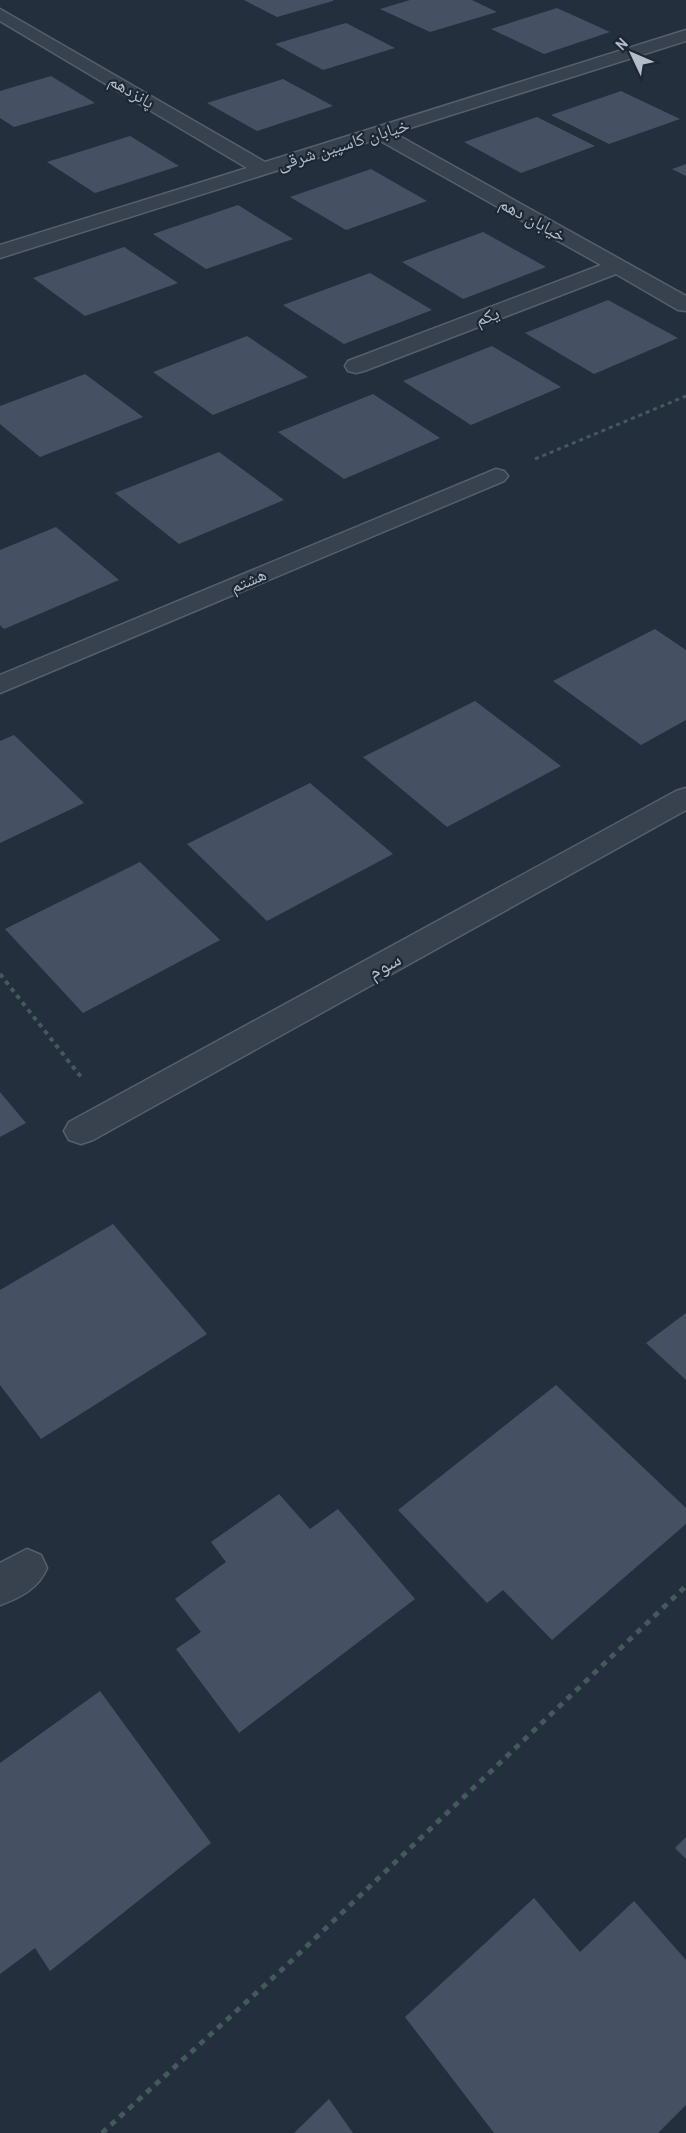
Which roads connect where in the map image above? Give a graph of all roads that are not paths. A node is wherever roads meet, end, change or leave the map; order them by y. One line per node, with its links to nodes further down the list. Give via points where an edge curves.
1 (0, 14): 4 (street, پانزدهم)
2 (686, 35): 3 (street, خیابان کاسپین شرقی)
3 (380, 133): 4 (street, خیابان کاسپین شرقی); 6 (street, خیابان دهم)
4 (263, 169): 5 (street, خیابان کاسپین شرقی)
5 (0, 252)
6 (618, 266): 7 (street, خیابان دهم); 8 (street, یکم)
7 (686, 305)
8 (356, 366)
9 (496, 476): 10 (street, هشتم)
10 (0, 685)
11 (686, 798): 12 (street, سوم)
12 (81, 1131)

